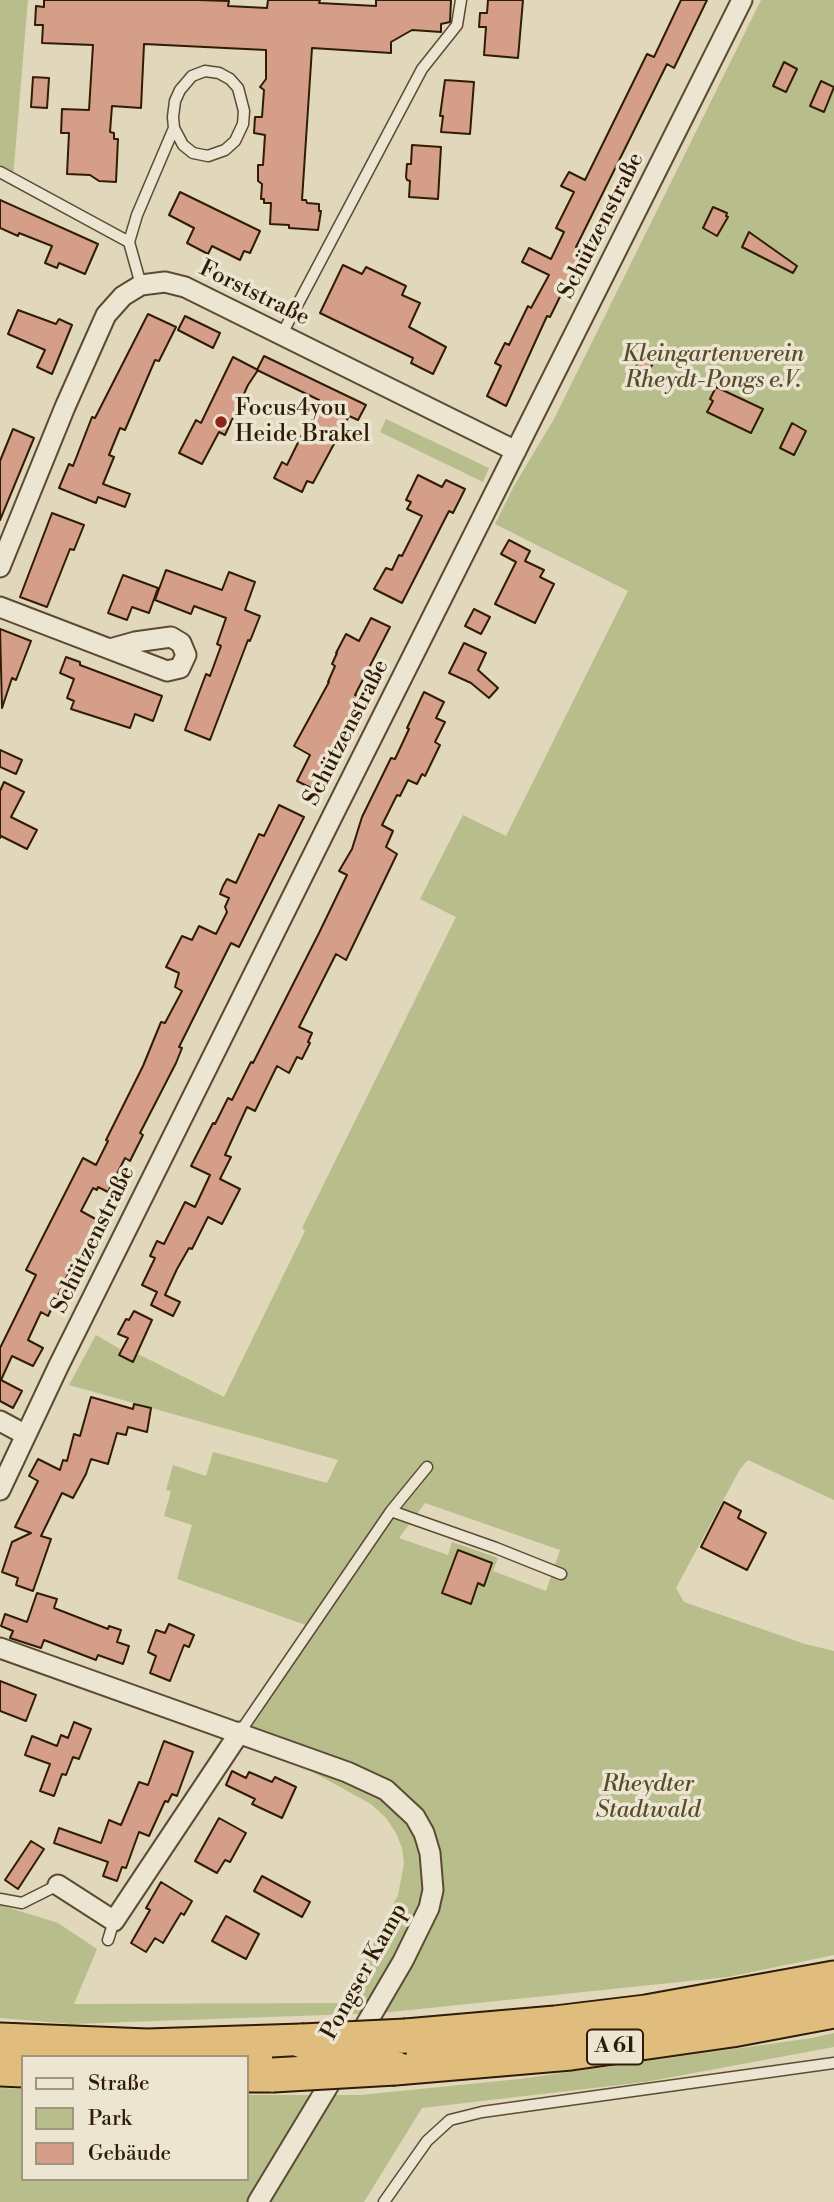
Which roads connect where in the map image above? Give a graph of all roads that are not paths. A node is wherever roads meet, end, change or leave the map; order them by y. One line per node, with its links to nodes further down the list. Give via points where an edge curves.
1 (461, 0): 7 (lane, via 457,25 422,69)
2 (742, 0): 8 (street, Schützenstraße)
3 (174, 128): 3 (lane, via 183,145 194,153 208,156 225,150 243,124 244,105 238,88 215,72 192,76 175,101); 5 (lane)
4 (0, 172): 5 (lane)
5 (129, 242): 6 (lane)
6 (141, 285): 7 (street, Forststraße, via 180,285); 9 (street, via 122,296 106,315)
7 (282, 334): 8 (street, Forststraße)
8 (516, 451): 13 (street, Schützenstraße)
9 (0, 567)
10 (0, 607): 11 (street)
11 (110, 649)
12 (0, 1422): 13 (street)
13 (26, 1435): 15 (street, Schützenstraße)
14 (427, 1467): 16 (lane)
15 (0, 1490)
16 (391, 1511): 17 (lane); 19 (lane)
17 (561, 1574)
18 (0, 1648): 19 (street, Pongser Kamp)
19 (240, 1732): 20 (street, via 111,1931); 29 (street, Pongser Kamp, via 386,1790 415,1817 424,1833 433,1872 429,1908 403,1961)
20 (58, 1885): 21 (lane, via 22,1903)
21 (0, 1899)
22 (834, 1978): 24 (highway, A 61, bridge, via 646,2012 406,2036 147,2046)
23 (834, 2011): 28 (highway, A 61, bridge, via 571,2053)
24 (0, 2040)
25 (834, 2063): 30 (lane, via 450,2120 426,2141)
26 (0, 2069): 27 (highway)
27 (21, 2070)
28 (260, 2075)
29 (258, 2202)
30 (384, 2202)

